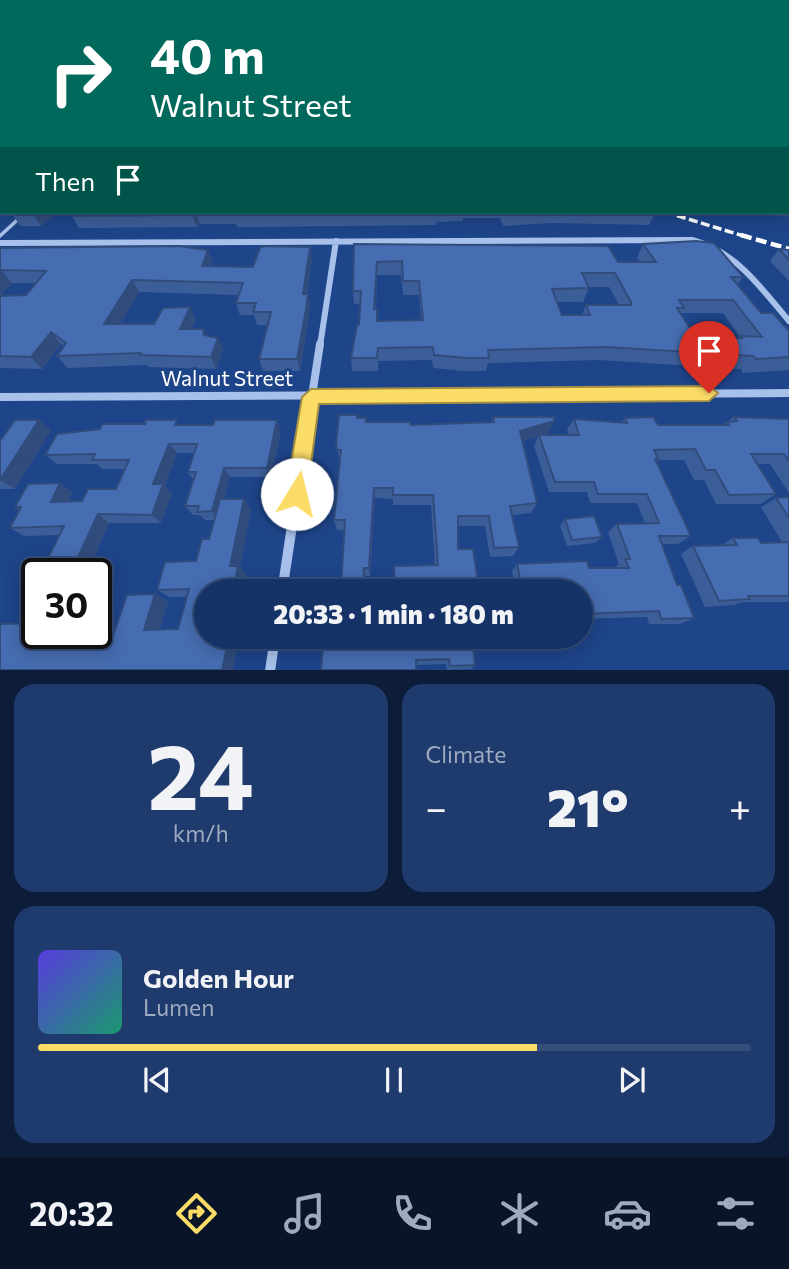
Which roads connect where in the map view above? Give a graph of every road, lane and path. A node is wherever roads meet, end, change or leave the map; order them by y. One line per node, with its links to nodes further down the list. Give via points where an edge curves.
1 (24, 214): 2 (lane)
2 (0, 236)
3 (336, 241): 4 (street); 6 (street, via 692,240 729,253); 9 (street)
4 (4, 243): 5 (lane)
5 (0, 249)
6 (789, 321)
7 (789, 393): 9 (street, Walnut Street)
8 (0, 397): 9 (street, Walnut Street)
9 (311, 397): 10 (street)
10 (284, 579)
11 (273, 649): 12 (street)
12 (270, 670)

